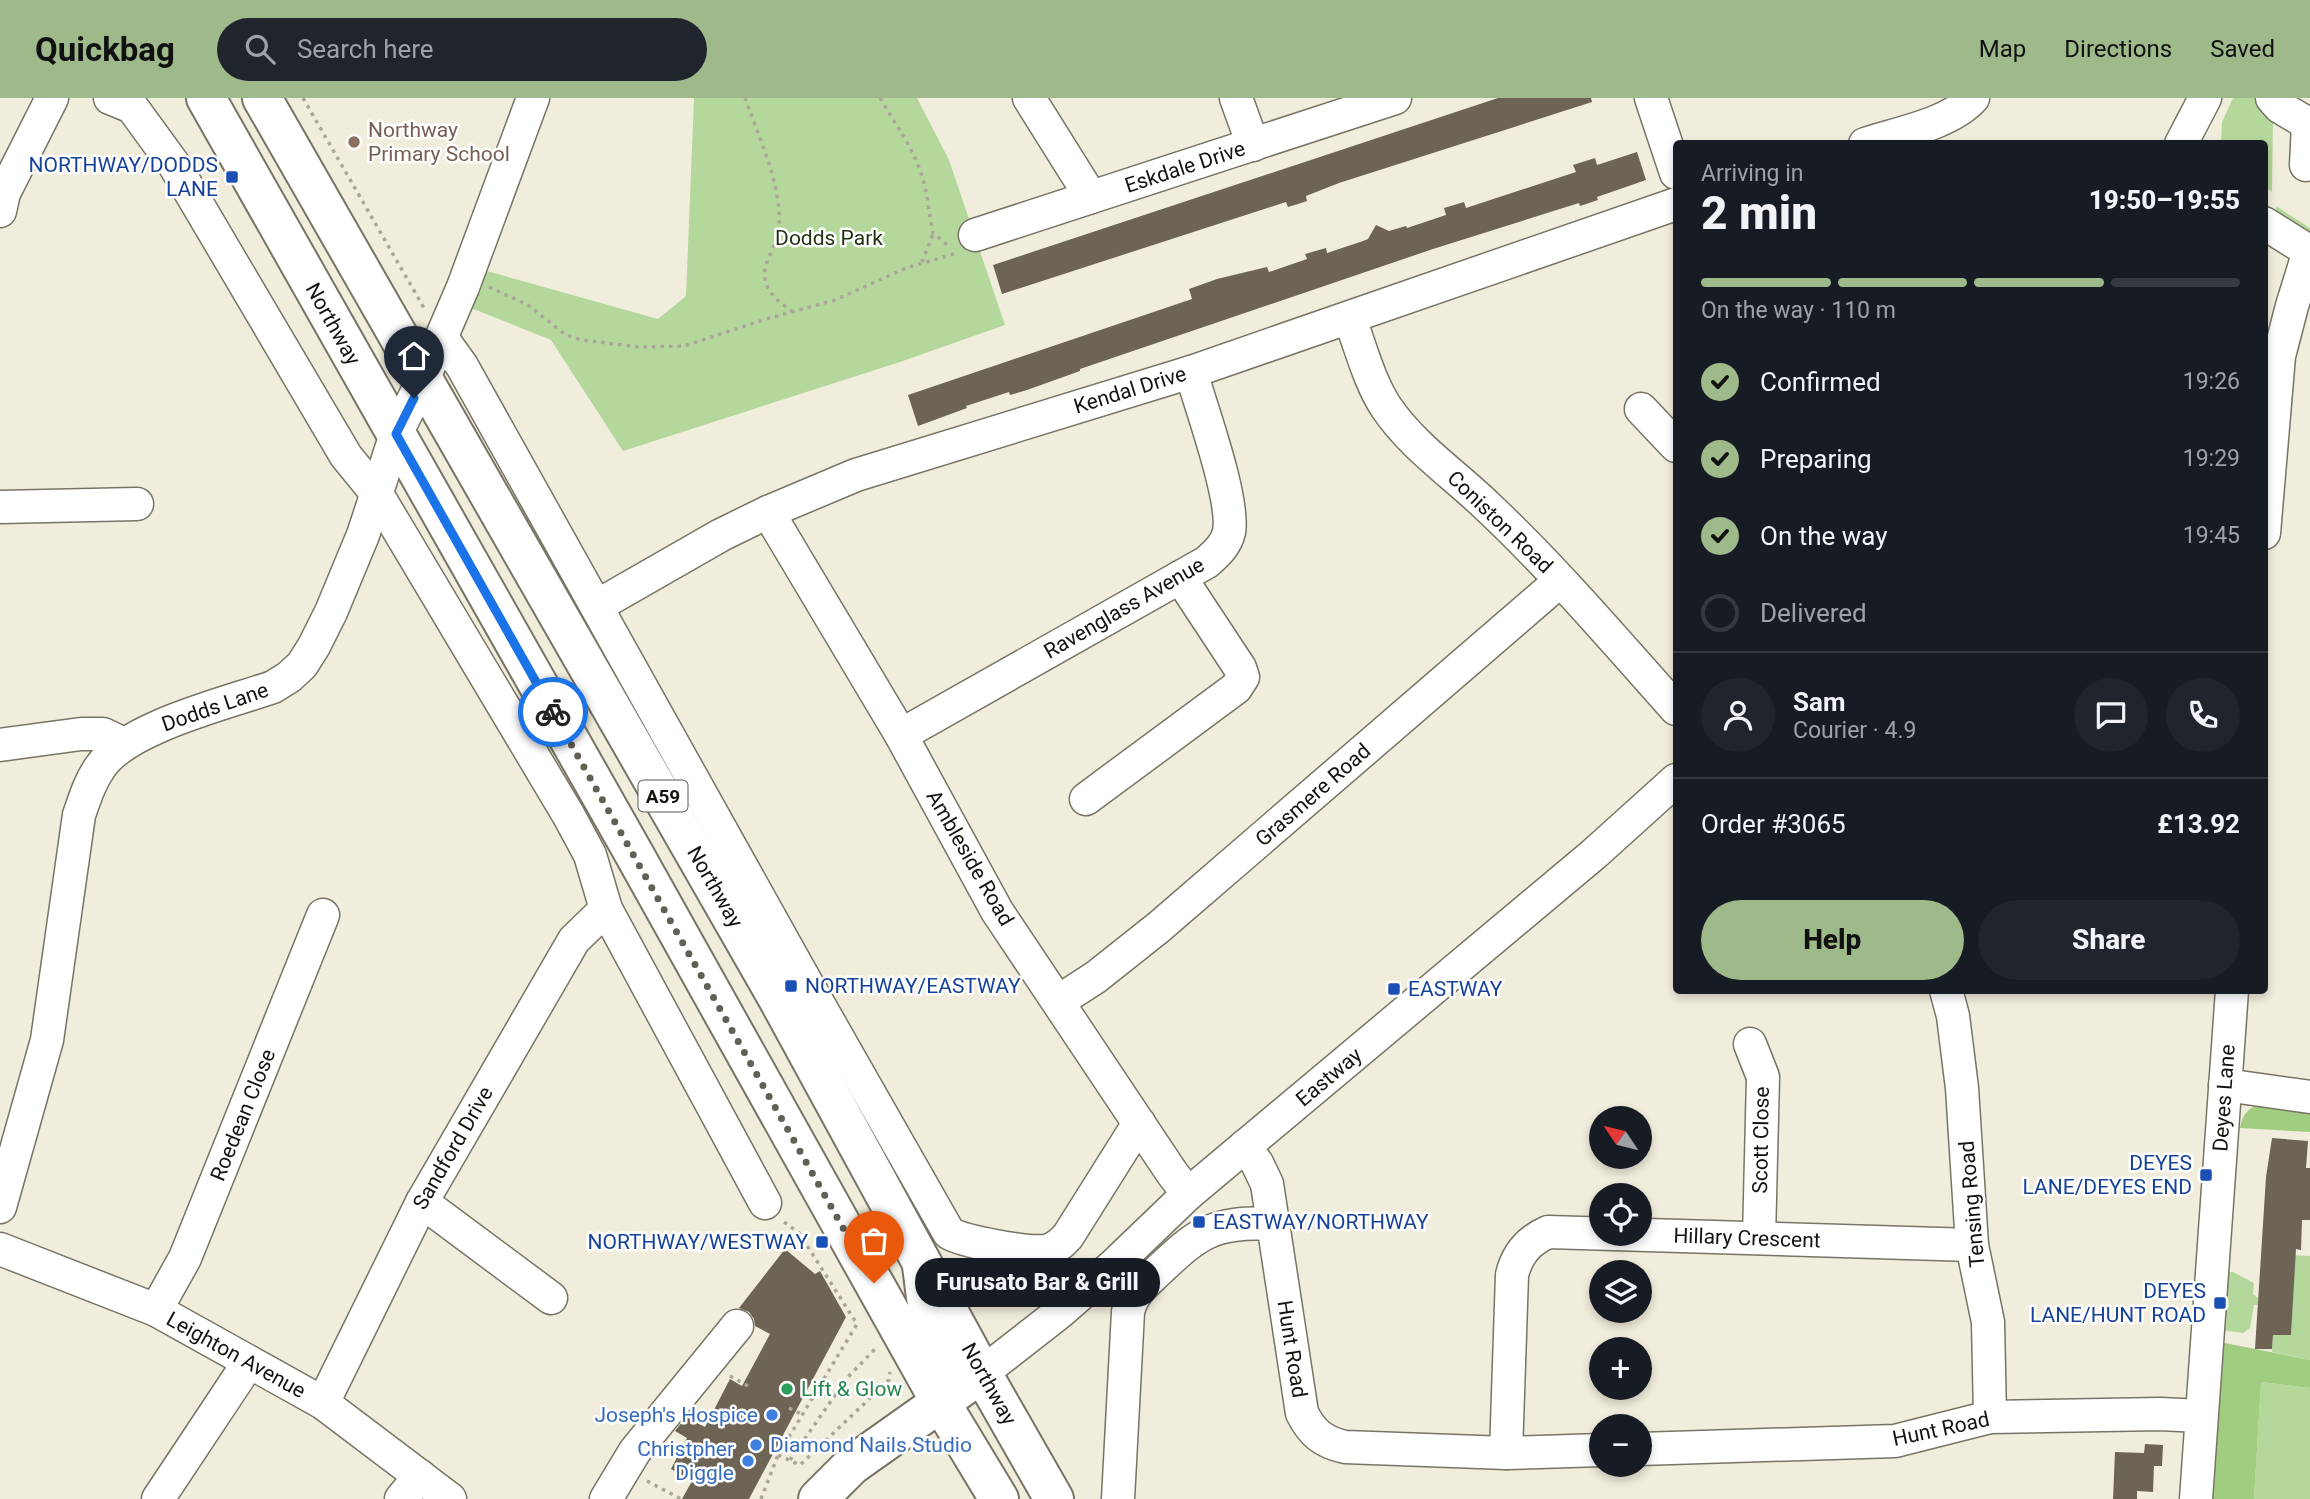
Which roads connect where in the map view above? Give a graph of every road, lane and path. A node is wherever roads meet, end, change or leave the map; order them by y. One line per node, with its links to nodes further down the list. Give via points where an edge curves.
1 (52, 98): 24 (street, via 4,193)
2 (110, 98): 40 (street, via 132,107 175,166 346,456)
3 (206, 98): 37 (main road, Northway / A59)
4 (262, 98): 35 (main road, Northway / A59)
5 (303, 98): 33 (path)
6 (533, 98): 33 (street, Dodds Lane)
7 (745, 98): 31 (path, via 778,209 779,232 765,277 772,293)
8 (880, 98): 26 (path, via 916,159)
9 (1030, 98): 22 (street)
10 (1236, 98): 19 (street)
11 (1395, 98): 19 (street, Eskdale Drive)
12 (1651, 98): 20 (street)
13 (2205, 98): 18 (street)
14 (2272, 98): 16 (street)
15 (1973, 99): 17 (street, via 1948,117)
16 (2309, 124): 21 (street)
17 (1877, 140)
18 (2183, 140)
19 (1253, 145): 22 (street, Eskdale Drive)
20 (1673, 164)
21 (2306, 164)
22 (1091, 197): 27 (street, Eskdale Drive)
23 (1673, 205): 32 (street, Kendal Drive)
24 (0, 211)
25 (2268, 226): 28 (street)
26 (933, 233): 29 (path); 29 (path, via 947,246 963,251)
27 (975, 235)
28 (2310, 252): 39 (street, via 2279,356)
29 (921, 264): 31 (path)
30 (482, 285): 31 (path, via 528,305 566,335 639,347 684,346)
31 (794, 312)
32 (1350, 319): 34 (street, Kendal Drive); 45 (street, Coniston Road, via 1375,387 1394,417)
33 (442, 338): 35 (street, Dodds Lane); 46 (street, Northway)
34 (1191, 372): 43 (street, Kendal Drive, via 856,475); 44 (street, Ravenglass Avenue, via 1228,500 1230,524 1220,549)
35 (423, 380): 37 (street, Dodds Lane); 47 (main road, via 421,400 428,433 501,567); 73 (main road, Northway / A59, via 777,997)
36 (1641, 409): 38 (street)
37 (396, 434): 40 (street, Dodds Lane); 47 (main road, Northway / A59)
38 (1673, 443)
39 (2268, 486)
40 (377, 494): 50 (street, Dodds Lane, via 331,612 302,665 273,687 146,731); 54 (street, via 569,816 590,855)
41 (136, 504): 42 (street)
42 (0, 507)
43 (768, 512): 46 (street, Kendal Drive); 49 (street, Ambleside Road)
44 (1180, 577): 49 (street, Ravenglass Avenue); 53 (street, via 1243,677 1236,688)
45 (1560, 581): 48 (street, Coniston Road); 58 (street, Grasmere Road, via 1159,927)
46 (597, 606): 62 (street, Northway, via 949,1233 966,1241 1055,1248 1068,1236)
47 (517, 649): 84 (main road, Northway / A59)
48 (1673, 706)
49 (901, 735): 58 (street, Ambleside Road, via 997,911)
50 (124, 744): 51 (street, via 103,734 80,734); 64 (street, Dodds Lane, via 102,763 79,815 47,1040)
51 (0, 745)
52 (1673, 783): 63 (street, Eastway, via 1594,855)
53 (1086, 799)
54 (607, 909): 66 (street, Sandford Drive, via 574,940); 67 (street)
55 (323, 915): 77 (street, Roedean Close, via 185,1258)
56 (1947, 994): 71 (street, Tensing Road, via 1962,1088)
57 (2232, 994): 60 (street, Deyes Lane)
58 (1059, 1001): 62 (street, Ambleside Road)
59 (1750, 1044): 70 (street, Scott Close, via 1763,1077)
60 (2225, 1086): 61 (street); 87 (street, Deyes Lane)
61 (2310, 1097)
62 (1139, 1123): 65 (street, Ambleside Road)
63 (1244, 1147): 65 (street, Eastway); 69 (street, Hunt Road, via 1267,1184)
64 (5, 1173): 68 (street, Dodds Lane)
65 (1188, 1194): 82 (street, Eastway, via 1077,1297)
66 (422, 1202): 76 (street); 83 (street, Sandford Drive)
67 (765, 1203): 86 (path, via 799,1233 857,1324)
68 (0, 1207)
69 (1273, 1224): 91 (street, Hunt Road, via 1302,1413 1318,1437 1345,1447); 104 (street, via 1247,1223 1200,1234 1135,1293 1128,1312)
70 (1759, 1238): 71 (street, Hillary Crescent); 91 (street, Hillary Crescent, via 1548,1233 1535,1237 1515,1261 1512,1275)
71 (1972, 1245): 88 (street, Tensing Road, via 1988,1322)
72 (0, 1249): 77 (street, Leighton Avenue)
73 (921, 1261): 82 (main road, Northway / A59); 84 (main road, via 932,1327 949,1368)
74 (1046, 1277): 75 (path)
75 (967, 1294)
76 (551, 1298)
77 (156, 1311): 80 (street, Leighton Avenue)
78 (737, 1326): 94 (street)
79 (877, 1347): 93 (path, via 847,1378)
80 (248, 1362): 83 (street, Leighton Avenue); 96 (street)
81 (890, 1363): 93 (path, via 889,1380 800,1465)
82 (982, 1373): 84 (main road); 103 (main road, Northway / A59)
83 (323, 1403): 95 (street, Leighton Avenue)
84 (941, 1403): 101 (main road, via 852,1465); 102 (main road, Northway / A59)
85 (789, 1408): 86 (path)
86 (801, 1414): 92 (path)
87 (2201, 1416): 88 (street, Hunt Road); 105 (street, Deyes Lane)
88 (1990, 1417): 89 (street, Hunt Road, via 1895,1441)
89 (1652, 1449)
90 (1589, 1450): 91 (street, Hunt Road)
91 (1506, 1453)
92 (778, 1455): 93 (path); 100 (path)
93 (790, 1460)
94 (624, 1470): 98 (street); 99 (path)
95 (410, 1487): 97 (street, Leighton Avenue)
96 (158, 1499)
97 (450, 1499)
98 (606, 1499)
99 (681, 1499)
100 (761, 1499)
101 (818, 1499)
102 (999, 1499)
103 (1054, 1499)
104 (1118, 1499)
105 (2196, 1499)

